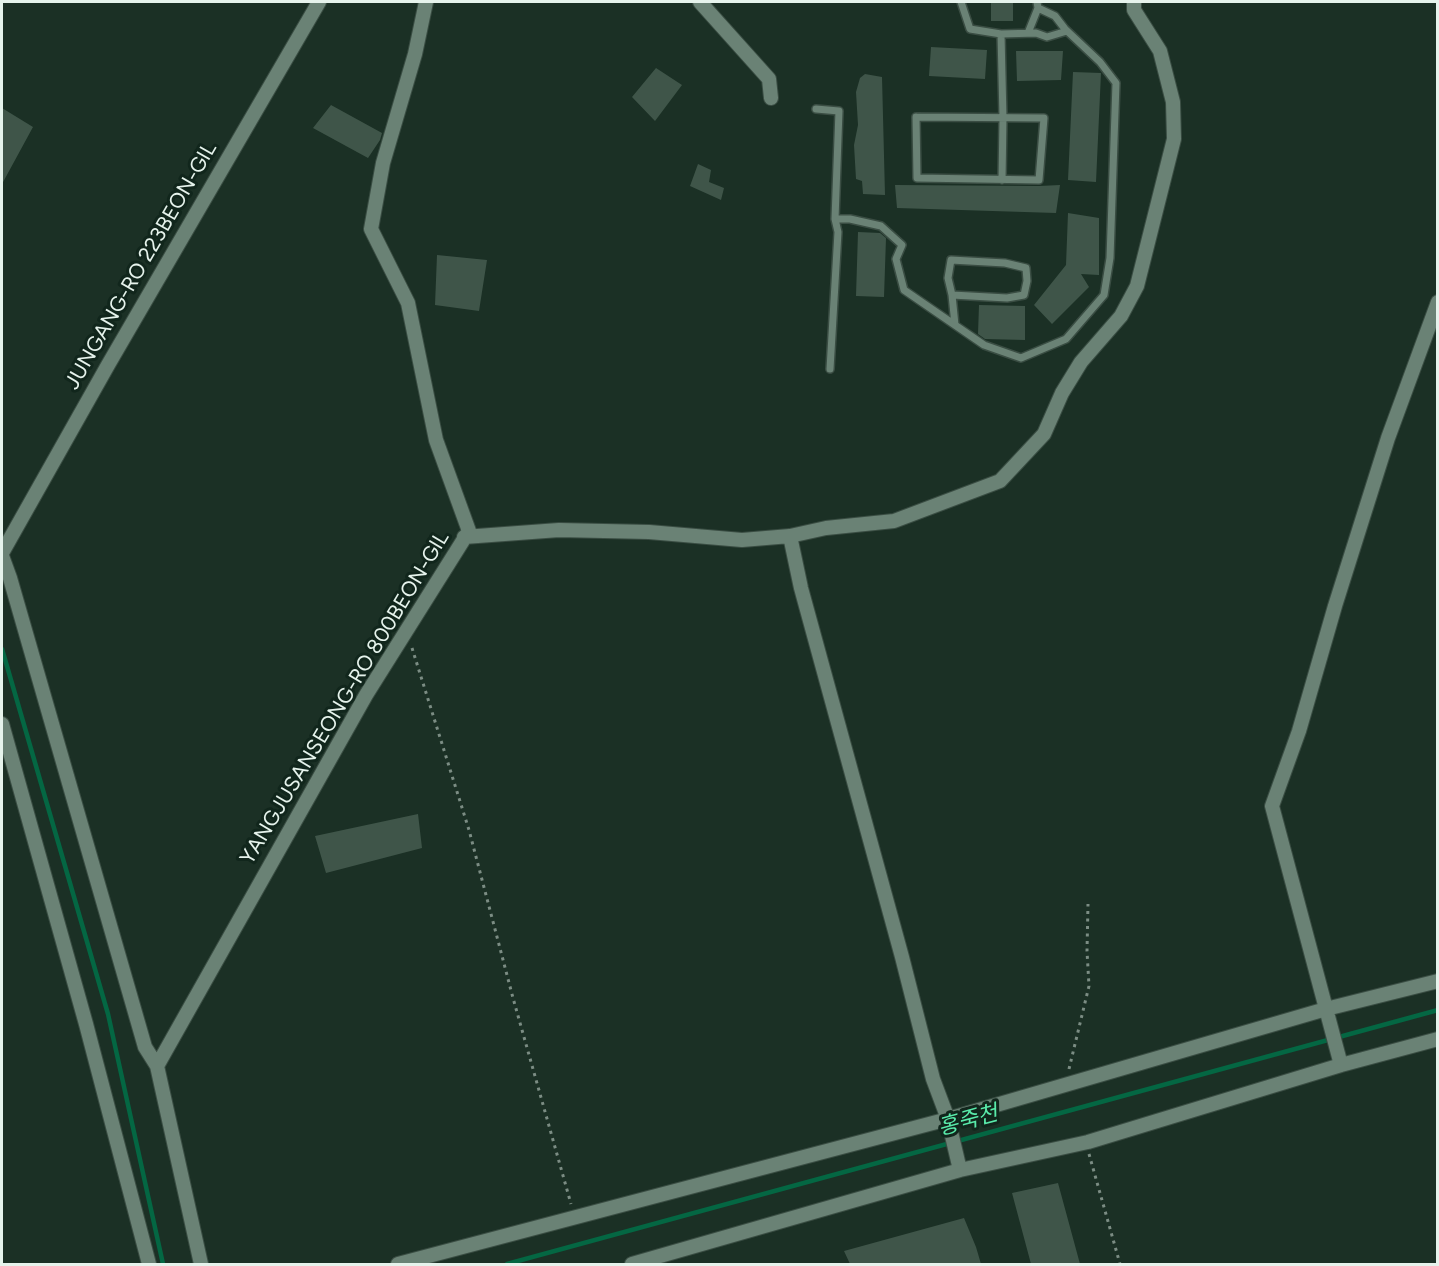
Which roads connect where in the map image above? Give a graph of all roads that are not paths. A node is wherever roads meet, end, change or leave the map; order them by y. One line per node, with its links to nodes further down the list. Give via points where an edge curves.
1 (319, 2): 21 (street, JUNGANG-RO 223BEON-GIL)
2 (426, 2): 20 (street, YANGJUSANSEONG-RO 800BEON-GIL, via 383,163 371,229 408,303 436,440 469,531)
3 (700, 2): 10 (street, via 769,79)
4 (961, 2): 9 (lane, via 970,29)
5 (1134, 2): 19 (street, via 1134,10 1160,51 1173,102 1174,139 1137,286 1121,316 1081,362 1044,434 1000,481 894,521)
6 (1038, 5): 7 (lane, via 1055,16); 8 (lane)
7 (1066, 31): 8 (lane, via 1047,37); 17 (lane, via 1100,62 1116,83 1110,258 1104,295 1066,339 1021,358 984,345)
8 (1028, 33): 9 (lane)
9 (1001, 34): 12 (lane)
10 (771, 98)
11 (816, 110): 14 (lane, via 839,111)
12 (1003, 118): 13 (lane); 13 (lane, via 1044,118 1039,180); 13 (lane, via 916,117 917,178)
13 (1002, 180)
14 (835, 219): 17 (lane, via 882,226 902,245 896,259 904,290); 18 (lane, via 838,232)
15 (952, 295): 15 (lane, via 1024,295 1026,268 951,260 948,278); 17 (lane)
16 (1437, 302): 24 (street, via 1388,438 1299,731 1272,806)
17 (955, 325)
18 (830, 369)
19 (790, 536): 20 (street, via 742,540 559,530); 28 (street, via 933,1079)
20 (465, 537): 27 (street, YANGJUSANSEONG-RO 800BEON-GIL, via 348,726)
21 (2, 555): 27 (street, via 145,1047)
22 (2, 724): 30 (street)
23 (1437, 981): 24 (street)
24 (1326, 1009): 26 (street); 28 (street)
25 (1437, 1040): 26 (street)
26 (1341, 1065): 29 (street, via 1088,1142)
27 (157, 1066): 31 (street)
28 (948, 1119): 29 (street); 32 (street)
29 (960, 1170): 33 (street)
30 (149, 1264)
31 (201, 1264)
32 (398, 1264)
33 (632, 1264)

